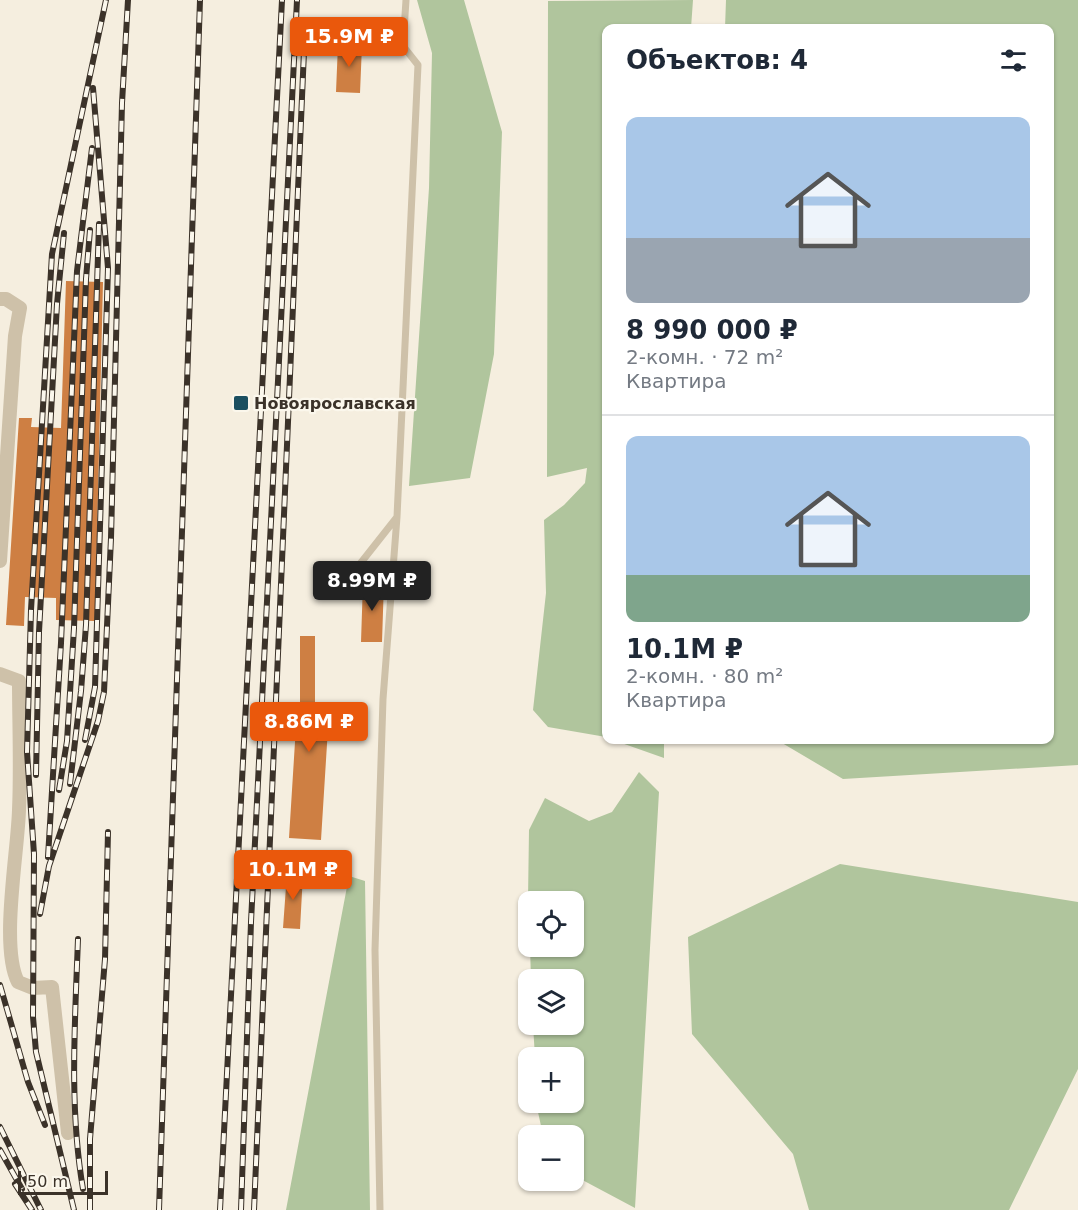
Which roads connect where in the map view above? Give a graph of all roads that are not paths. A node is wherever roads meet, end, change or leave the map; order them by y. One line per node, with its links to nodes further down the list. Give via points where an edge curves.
1 (406, 0): 3 (lane, via 403,46 418,65)
2 (0, 299): 4 (street, via 20,308)
3 (397, 517): 5 (lane); 8 (lane, via 383,699 375,950)
4 (0, 561)
5 (337, 593)
6 (0, 674): 7 (street, via 19,681 19,810 10,928 14,974 18,982 33,988 52,987)
7 (68, 1133)
8 (380, 1210)

